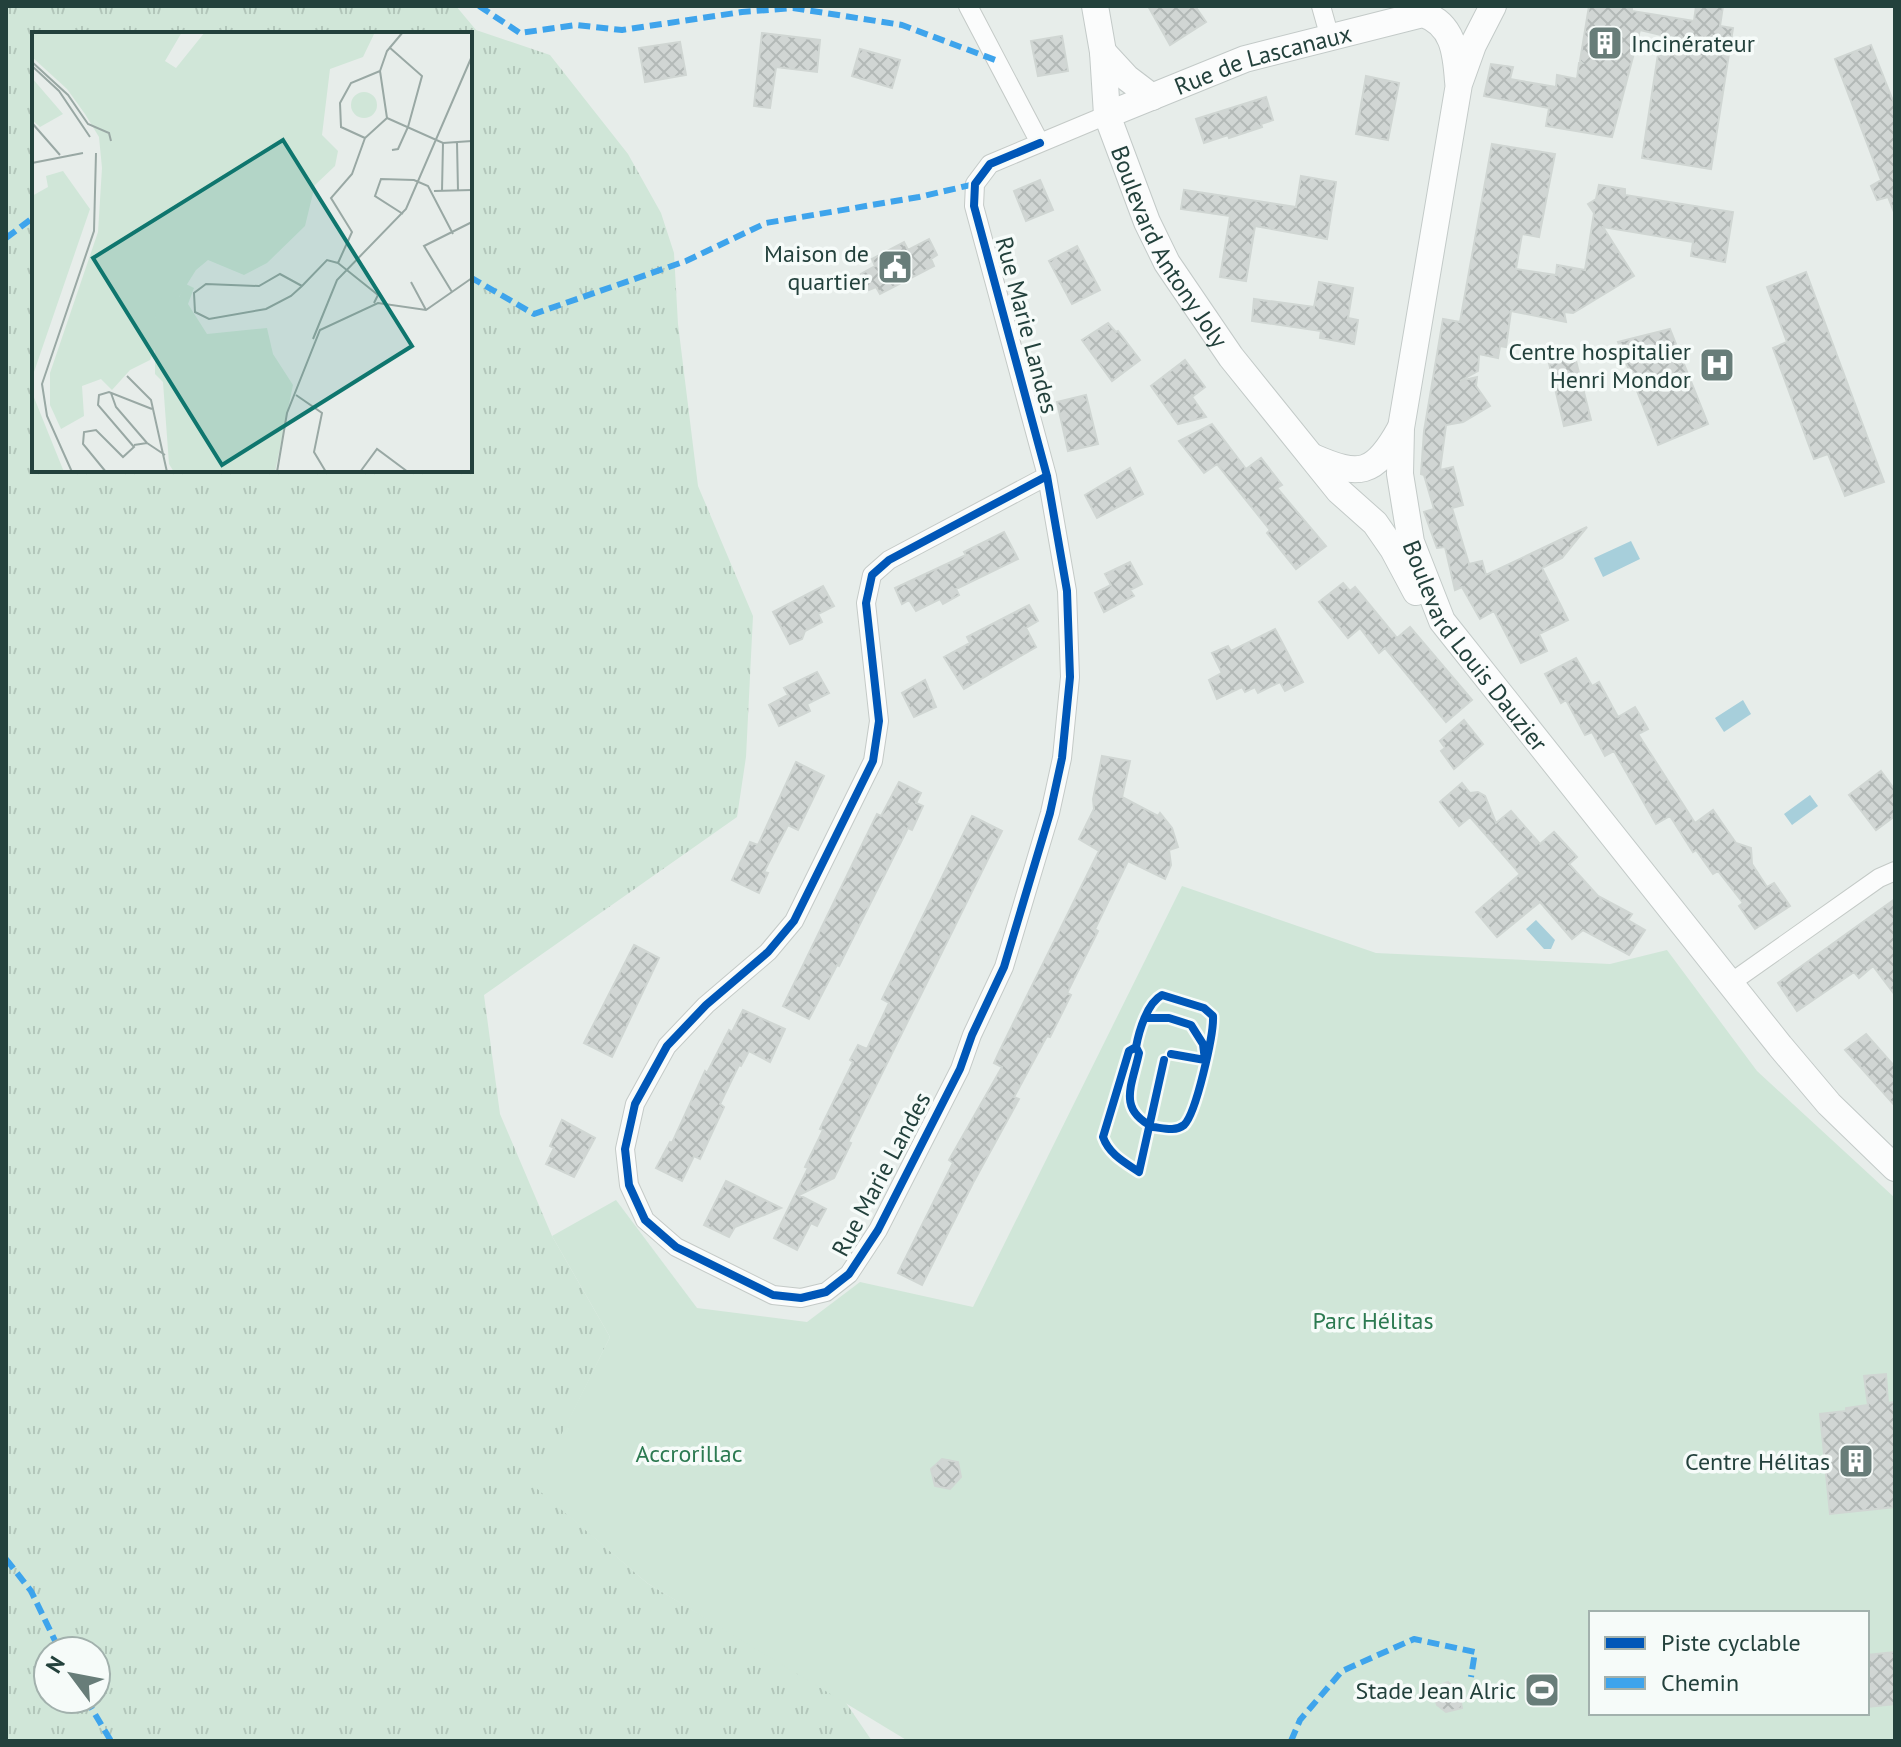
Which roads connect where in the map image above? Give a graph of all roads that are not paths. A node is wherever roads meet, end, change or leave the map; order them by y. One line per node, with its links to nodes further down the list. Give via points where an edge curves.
1 (968, 6): 11 (street)
2 (1095, 6): 7 (street, Boulevard Antony Joly)
3 (1321, 6): 6 (street)
4 (1493, 6): 8 (street, Boulevard Louis Dauzier)
5 (1434, 10): 6 (street, Rue de Lascanaux); 8 (street, Rue de Lascanaux, via 1450,35)
6 (1330, 38): 9 (street, Rue de Lascanaux, via 1245,59)
7 (1103, 52): 9 (street, Rue de Lascanaux); 10 (street, Boulevard Antony Joly)
8 (1459, 84): 13 (street, Boulevard Louis Dauzier)
9 (1145, 100): 10 (street, Rue de Lascanaux); 12 (street, via 1128,133)
10 (1107, 115): 11 (street); 12 (street, Boulevard Antony Joly)
11 (1040, 143): 15 (street, Rue Marie Landes, via 990,164 975,184 974,206)
12 (1124, 162): 14 (street, Boulevard Antony Joly, via 1167,263 1231,357)
13 (1401, 428): 14 (street, via 1382,457 1369,466 1343,470); 16 (street, Boulevard Louis Dauzier, via 1400,474 1411,542)
14 (1313, 457): 16 (street, Boulevard Antony Joly, via 1339,491 1375,523 1411,586)
15 (1047, 476): 15 (street, Rue Marie Landes, via 1067,591 1070,677 1050,813 1004,967 933,1123 849,1274 826,1292 801,1298 773,1295 676,1247 645,1220 629,1185 625,1149 635,1104 667,1046 794,921 873,761 879,721 866,603 872,575 889,560)
16 (1442, 621): 18 (street, Boulevard Louis Dauzier)
17 (1895, 871): 18 (street)
18 (1729, 984): 19 (street, Boulevard Louis Dauzier, via 1829,1104)
19 (1895, 1168)

